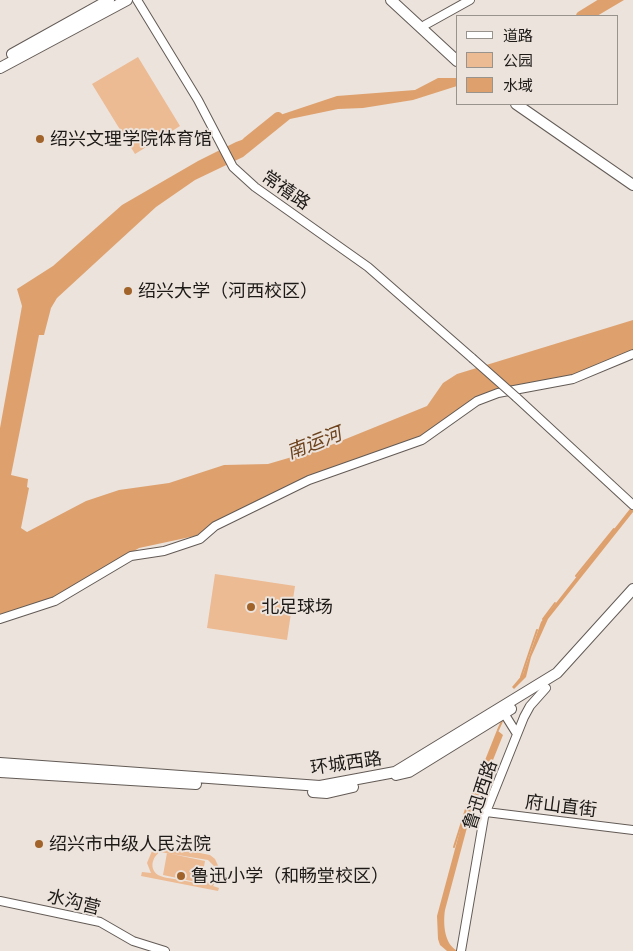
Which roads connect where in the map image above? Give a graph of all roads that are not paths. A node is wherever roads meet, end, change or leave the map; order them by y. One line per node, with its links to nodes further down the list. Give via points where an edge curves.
1 (126, 0): 11 (main road)
2 (137, 0): 17 (street, 常禧路, bridge, via 198,100 233,167 255,188 368,267)
3 (391, 0): 9 (main road)
4 (398, 0): 7 (main road)
5 (470, 0): 7 (street)
6 (104, 1): 10 (main road)
7 (425, 25): 8 (main road)
8 (456, 52)
9 (456, 59)
10 (0, 60)
11 (0, 68)
12 (517, 105): 15 (main road)
13 (527, 105): 14 (main road)
14 (633, 178)
15 (633, 185)
16 (633, 354): 20 (street, via 573,379 477,400 422,440 308,480 219,523 200,539 164,551 131,556 55,601)
17 (632, 504)
18 (633, 589): 22 (main road, 环城西路, via 557,673)
19 (633, 599): 21 (main road, 环城西路, via 561,678)
20 (0, 619)
21 (546, 688): 22 (main road, 环城西路); 24 (street, 鲁迅西路, via 530,706)
22 (519, 701): 23 (main road, 环城西路)
23 (498, 714): 24 (street); 27 (main road, 环城西路, via 395,772 320,786)
24 (517, 734): 29 (street, 鲁迅西路)
25 (0, 759): 27 (main road)
26 (0, 763): 27 (main road, 环城西路)
27 (17, 768): 28 (main road, 环城西路)
28 (0, 773)
29 (486, 812): 30 (street, 府山直街); 32 (street, 鲁迅西路)
30 (633, 830)
31 (0, 901): 33 (street, 水沟营, via 100,922 133,941)
32 (462, 950)
33 (165, 951)

